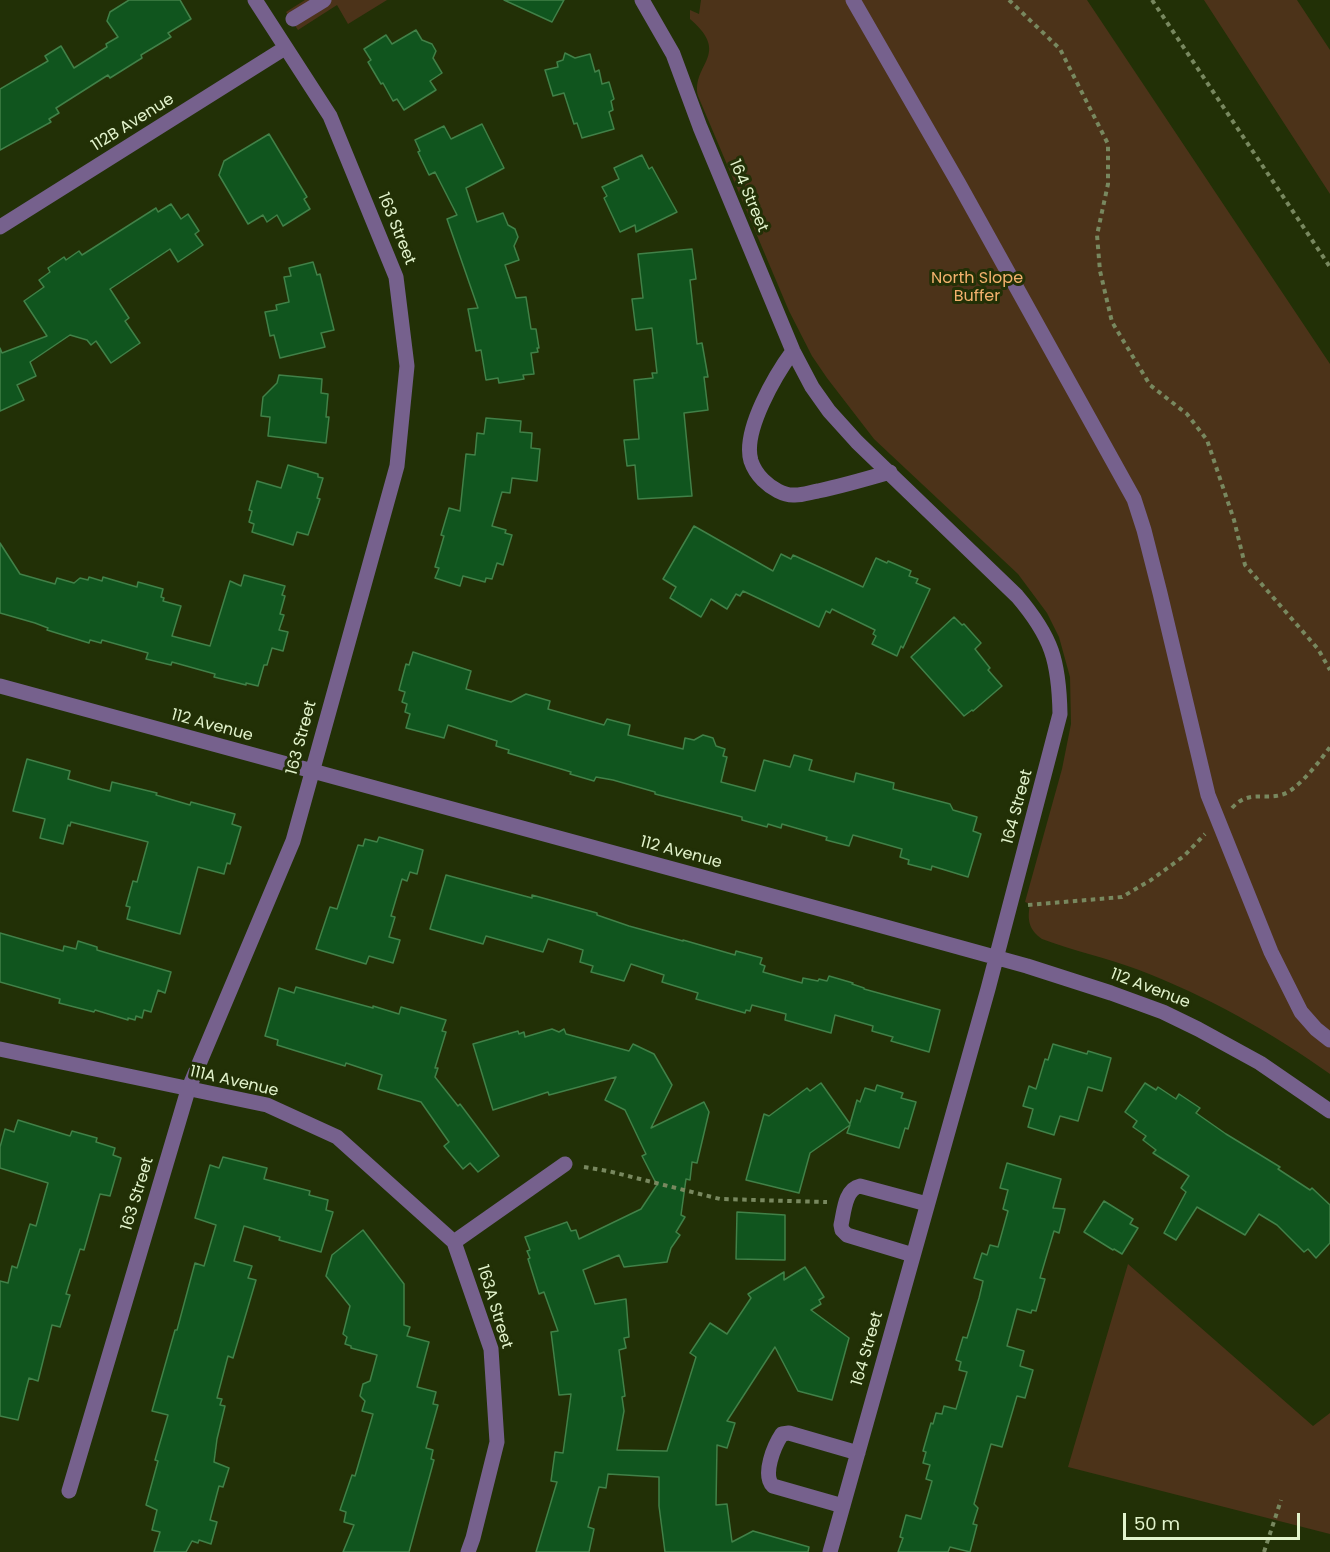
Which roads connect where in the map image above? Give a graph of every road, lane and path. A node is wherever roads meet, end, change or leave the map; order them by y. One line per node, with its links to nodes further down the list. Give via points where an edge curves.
1 (255, 0): 8 (street, 163 Street)
2 (324, 0): 7 (street)
3 (642, 0): 11 (street, 164 Street, via 673,54)
4 (853, 0): 17 (street, via 1134,499 1208,795)
5 (1009, 0): 13 (path, via 1059,49 1108,144 1108,184 1097,235 1100,271 1112,322 1150,385 1187,414 1207,440 1245,565 1318,649)
6 (1152, 0): 10 (path)
7 (293, 19)
8 (285, 48): 9 (street, 112B Avenue); 16 (street, 163 Street, via 330,117 396,277 407,366 397,466)
9 (0, 227)
10 (1330, 267)
11 (793, 351): 12 (street, 164 Street, via 829,411); 12 (street, via 769,388 752,434 751,461 759,476 768,486 794,496)
12 (890, 472): 19 (street, 164 Street, via 1023,602 1044,632 1057,669 1060,714)
13 (1330, 670)
14 (0, 686): 16 (street, 112 Avenue)
15 (1330, 747): 17 (path, via 1293,789 1281,795 1239,800)
16 (311, 772): 19 (street, 112 Avenue); 22 (street, 163 Street, via 293,841)
17 (1218, 820): 18 (path, via 1184,855 1122,897); 20 (street, via 1276,962 1301,1012)
18 (1027, 905)
19 (996, 958): 23 (street, 112 Avenue, via 1163,1012 1260,1063); 25 (street, 164 Street)
20 (1330, 1040)
21 (0, 1049): 22 (street, 111A Avenue)
22 (188, 1090): 27 (street, 111A Avenue, via 267,1105 337,1137); 30 (street, 163 Street)
23 (1330, 1112)
24 (565, 1164): 26 (path, via 720,1199 829,1202); 27 (street)
25 (927, 1204): 26 (street, via 860,1186 850,1192); 28 (street, 164 Street)
26 (846, 1207): 28 (street, via 841,1225 847,1235)
27 (454, 1242): 33 (street, 163A Street, via 491,1349 497,1442)
28 (913, 1255): 29 (street, 164 Street)
29 (858, 1453): 32 (street, 164 Street); 32 (street, via 789,1433 782,1434 777,1441 768,1475 773,1486)
30 (69, 1491)
31 (1281, 1500): 35 (path)
32 (843, 1506): 34 (street, 164 Street)
33 (468, 1552)
34 (830, 1552)
35 (1264, 1552)

